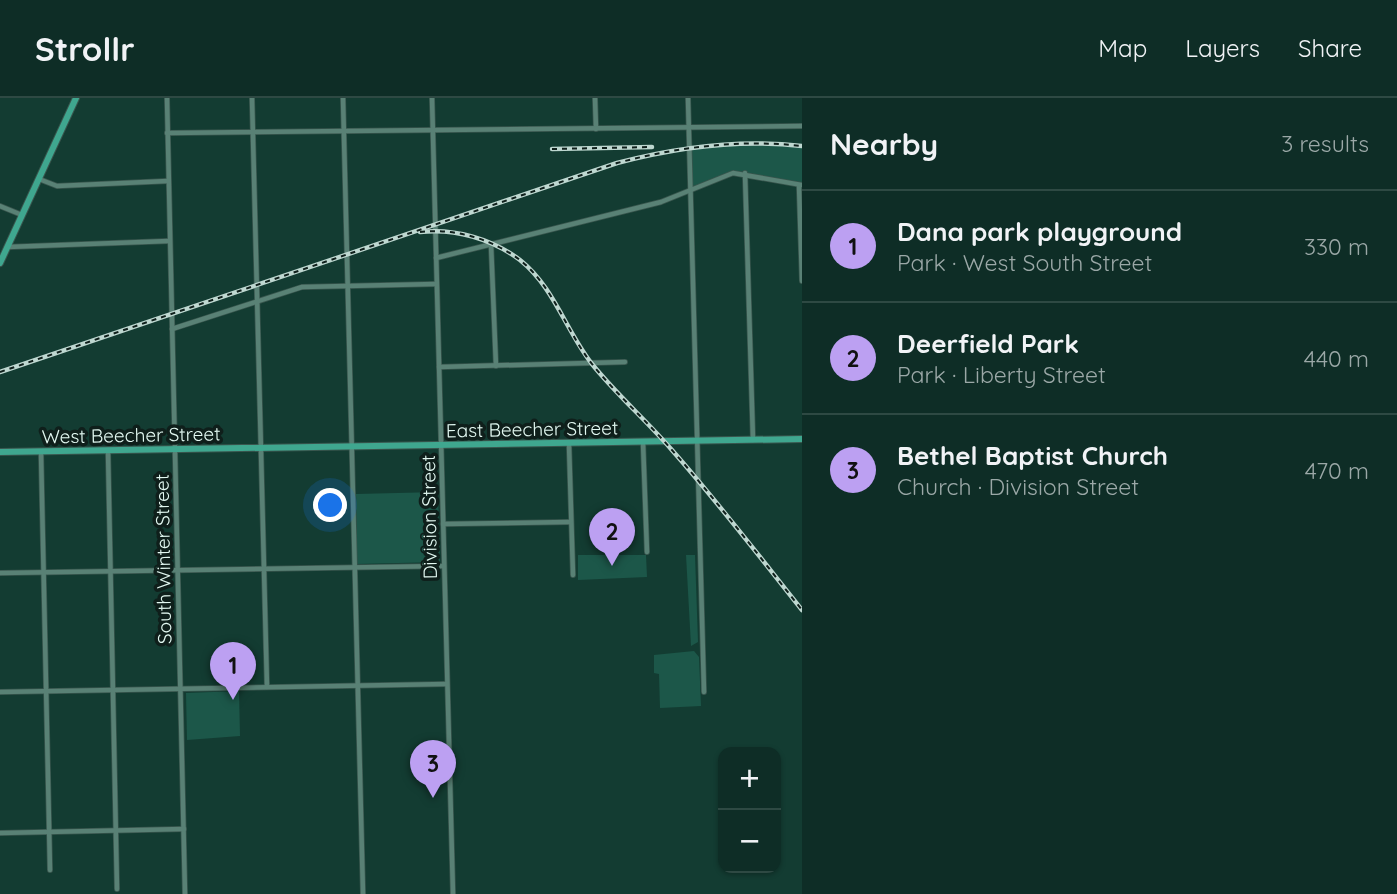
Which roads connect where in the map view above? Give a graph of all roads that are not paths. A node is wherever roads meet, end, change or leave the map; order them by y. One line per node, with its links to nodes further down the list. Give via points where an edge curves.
1 (76, 98): 16 (main road)
2 (167, 98): 14 (street, South Winter Street)
3 (252, 98): 13 (street)
4 (343, 98): 12 (street)
5 (432, 98): 10 (street, Division Street)
6 (595, 98): 11 (street)
7 (688, 98): 9 (street)
8 (802, 126): 9 (street)
9 (688, 128): 11 (street); 19 (street)
10 (432, 129): 11 (street); 12 (street); 25 (street, Division Street)
11 (596, 129)
12 (344, 131): 13 (street); 29 (street)
13 (253, 132): 14 (street); 30 (street)
14 (167, 133): 17 (street, South Winter Street)
15 (745, 173): 18 (street); 19 (street); 36 (street)
16 (39, 179): 17 (street, via 57,186); 21 (main road)
17 (168, 180): 22 (street, South Winter Street)
18 (800, 185): 27 (street)
19 (690, 191): 23 (street, via 646,207); 37 (street)
20 (0, 206): 21 (street)
21 (22, 215): 24 (main road)
22 (169, 241): 24 (street); 31 (street, South Winter Street)
23 (491, 244): 25 (street); 33 (street)
24 (7, 247): 26 (main road)
25 (436, 258): 28 (street, Division Street)
26 (0, 263)
27 (802, 281)
28 (436, 284): 29 (street); 34 (street, Division Street)
29 (347, 285): 30 (street, via 302,286); 41 (street)
30 (258, 300): 31 (street); 42 (street)
31 (172, 329): 44 (street, South Winter Street)
32 (625, 362): 33 (street)
33 (496, 366): 34 (street)
34 (439, 367): 40 (street, Division Street)
35 (802, 439): 36 (main road, East Beecher Street)
36 (753, 440): 37 (main road, East Beecher Street)
37 (698, 441): 38 (main road, East Beecher Street); 65 (street)
38 (643, 442): 39 (main road, East Beecher Street); 49 (street)
39 (569, 444): 40 (main road, East Beecher Street); 47 (street)
40 (441, 446): 41 (main road, East Beecher Street); 48 (street, Division Street)
41 (350, 447): 42 (main road, East Beecher Street); 51 (street)
42 (262, 448): 44 (main road, West Beecher Street); 52 (street)
43 (108, 450): 44 (main road, West Beecher Street); 46 (main road, West Beecher Street); 54 (street)
44 (174, 450): 53 (street, South Winter Street)
45 (0, 452): 46 (main road, West Beecher Street)
46 (41, 452): 55 (street)
47 (570, 522): 48 (street); 57 (street)
48 (443, 524): 50 (street, Division Street)
49 (647, 552)
50 (444, 566): 51 (street); 58 (street, Division Street)
51 (354, 568): 52 (street); 59 (street)
52 (264, 569): 53 (street); 60 (street)
53 (177, 570): 54 (street); 61 (street, South Winter Street)
54 (111, 571): 55 (street); 62 (street)
55 (44, 572): 56 (street); 64 (street)
56 (0, 573)
57 (573, 575)
58 (447, 684): 59 (street); 74 (street, Division Street)
59 (356, 685): 60 (street); 73 (street)
60 (267, 687): 61 (street)
61 (180, 689): 62 (street); 66 (street, South Winter Street)
62 (113, 691): 64 (street); 67 (street)
63 (0, 692): 64 (street)
64 (46, 692): 68 (street)
65 (704, 692)
66 (184, 829): 67 (street); 72 (street, South Winter Street)
67 (116, 831): 68 (street); 71 (street)
68 (49, 832): 69 (street); 70 (street)
69 (0, 833)
70 (50, 870)
71 (117, 889)
72 (185, 894)
73 (363, 894)
74 (453, 894)

